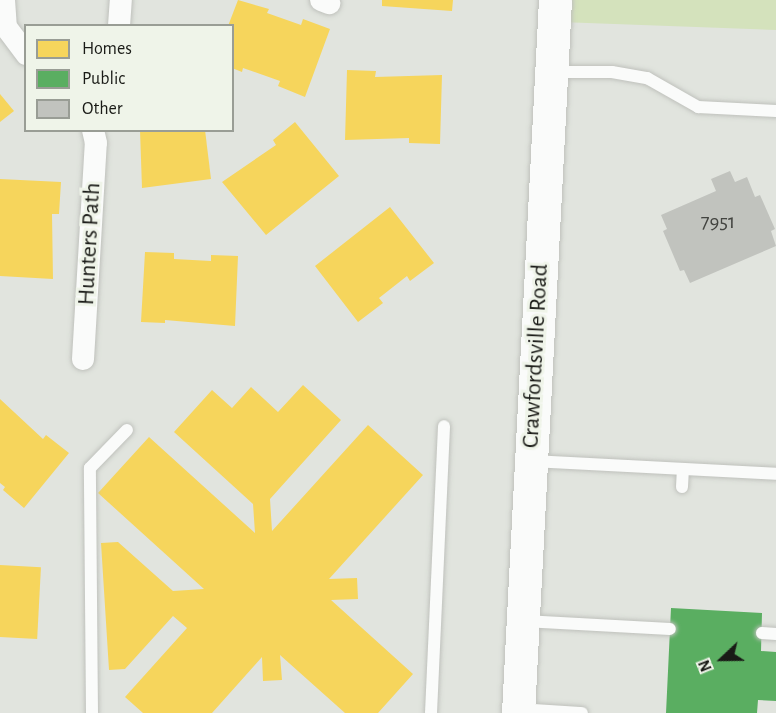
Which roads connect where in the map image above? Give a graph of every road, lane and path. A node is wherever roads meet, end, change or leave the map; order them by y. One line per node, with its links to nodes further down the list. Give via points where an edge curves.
1 (4, 0): 3 (street, via 6,27)
2 (555, 0): 4 (main road, Crawfordsville Road)
3 (24, 51)
4 (551, 72): 5 (lane, via 612,72 647,78 698,107); 10 (main road, Crawfordsville Road)
5 (776, 111)
6 (93, 132): 7 (street, Hunters Path, via 96,143)
7 (83, 358)
8 (444, 426): 20 (lane)
9 (128, 430): 19 (lane, via 90,468)
10 (531, 461): 11 (lane); 14 (main road, Crawfordsville Road)
11 (683, 469): 12 (lane); 13 (lane)
12 (776, 474)
13 (682, 487)
14 (523, 621): 15 (lane); 18 (main road, Crawfordsville Road)
15 (670, 628)
16 (762, 633): 17 (lane)
17 (776, 634)
18 (518, 711): 21 (lane)
19 (92, 713)
20 (431, 713)
21 (582, 713)

